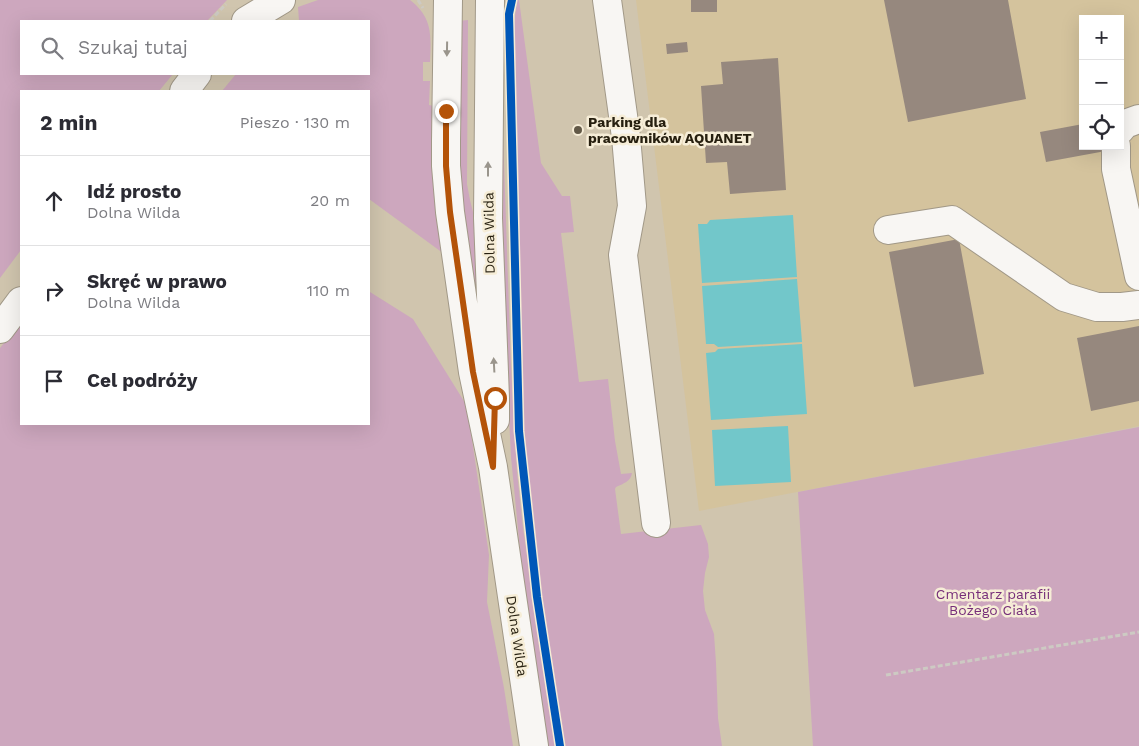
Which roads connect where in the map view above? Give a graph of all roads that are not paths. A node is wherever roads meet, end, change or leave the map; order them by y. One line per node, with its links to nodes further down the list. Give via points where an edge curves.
1 (257, 0): 6 (main road)
2 (281, 0): 7 (main road)
3 (448, 0): 18 (main road, Dolna Wilda, one-way to 18, via 448,191 473,372)
4 (490, 0): 18 (main road, Dolna Wilda, one-way to 4, via 495,398 488,218)
5 (607, 0): 19 (main road, via 632,206 623,255)
6 (241, 20)
7 (248, 20)
8 (196, 75): 9 (main road)
9 (185, 90)
10 (1139, 119): 11 (main road)
11 (1124, 125)
12 (1116, 150): 14 (main road, via 1116,169)
13 (888, 230): 16 (main road, via 952,220 1064,297 1098,307)
14 (1139, 276)
15 (20, 302): 17 (main road)
16 (1139, 305)
17 (0, 329)
18 (493, 467): 20 (main road, Dolna Wilda)
19 (656, 523)
20 (534, 746)

